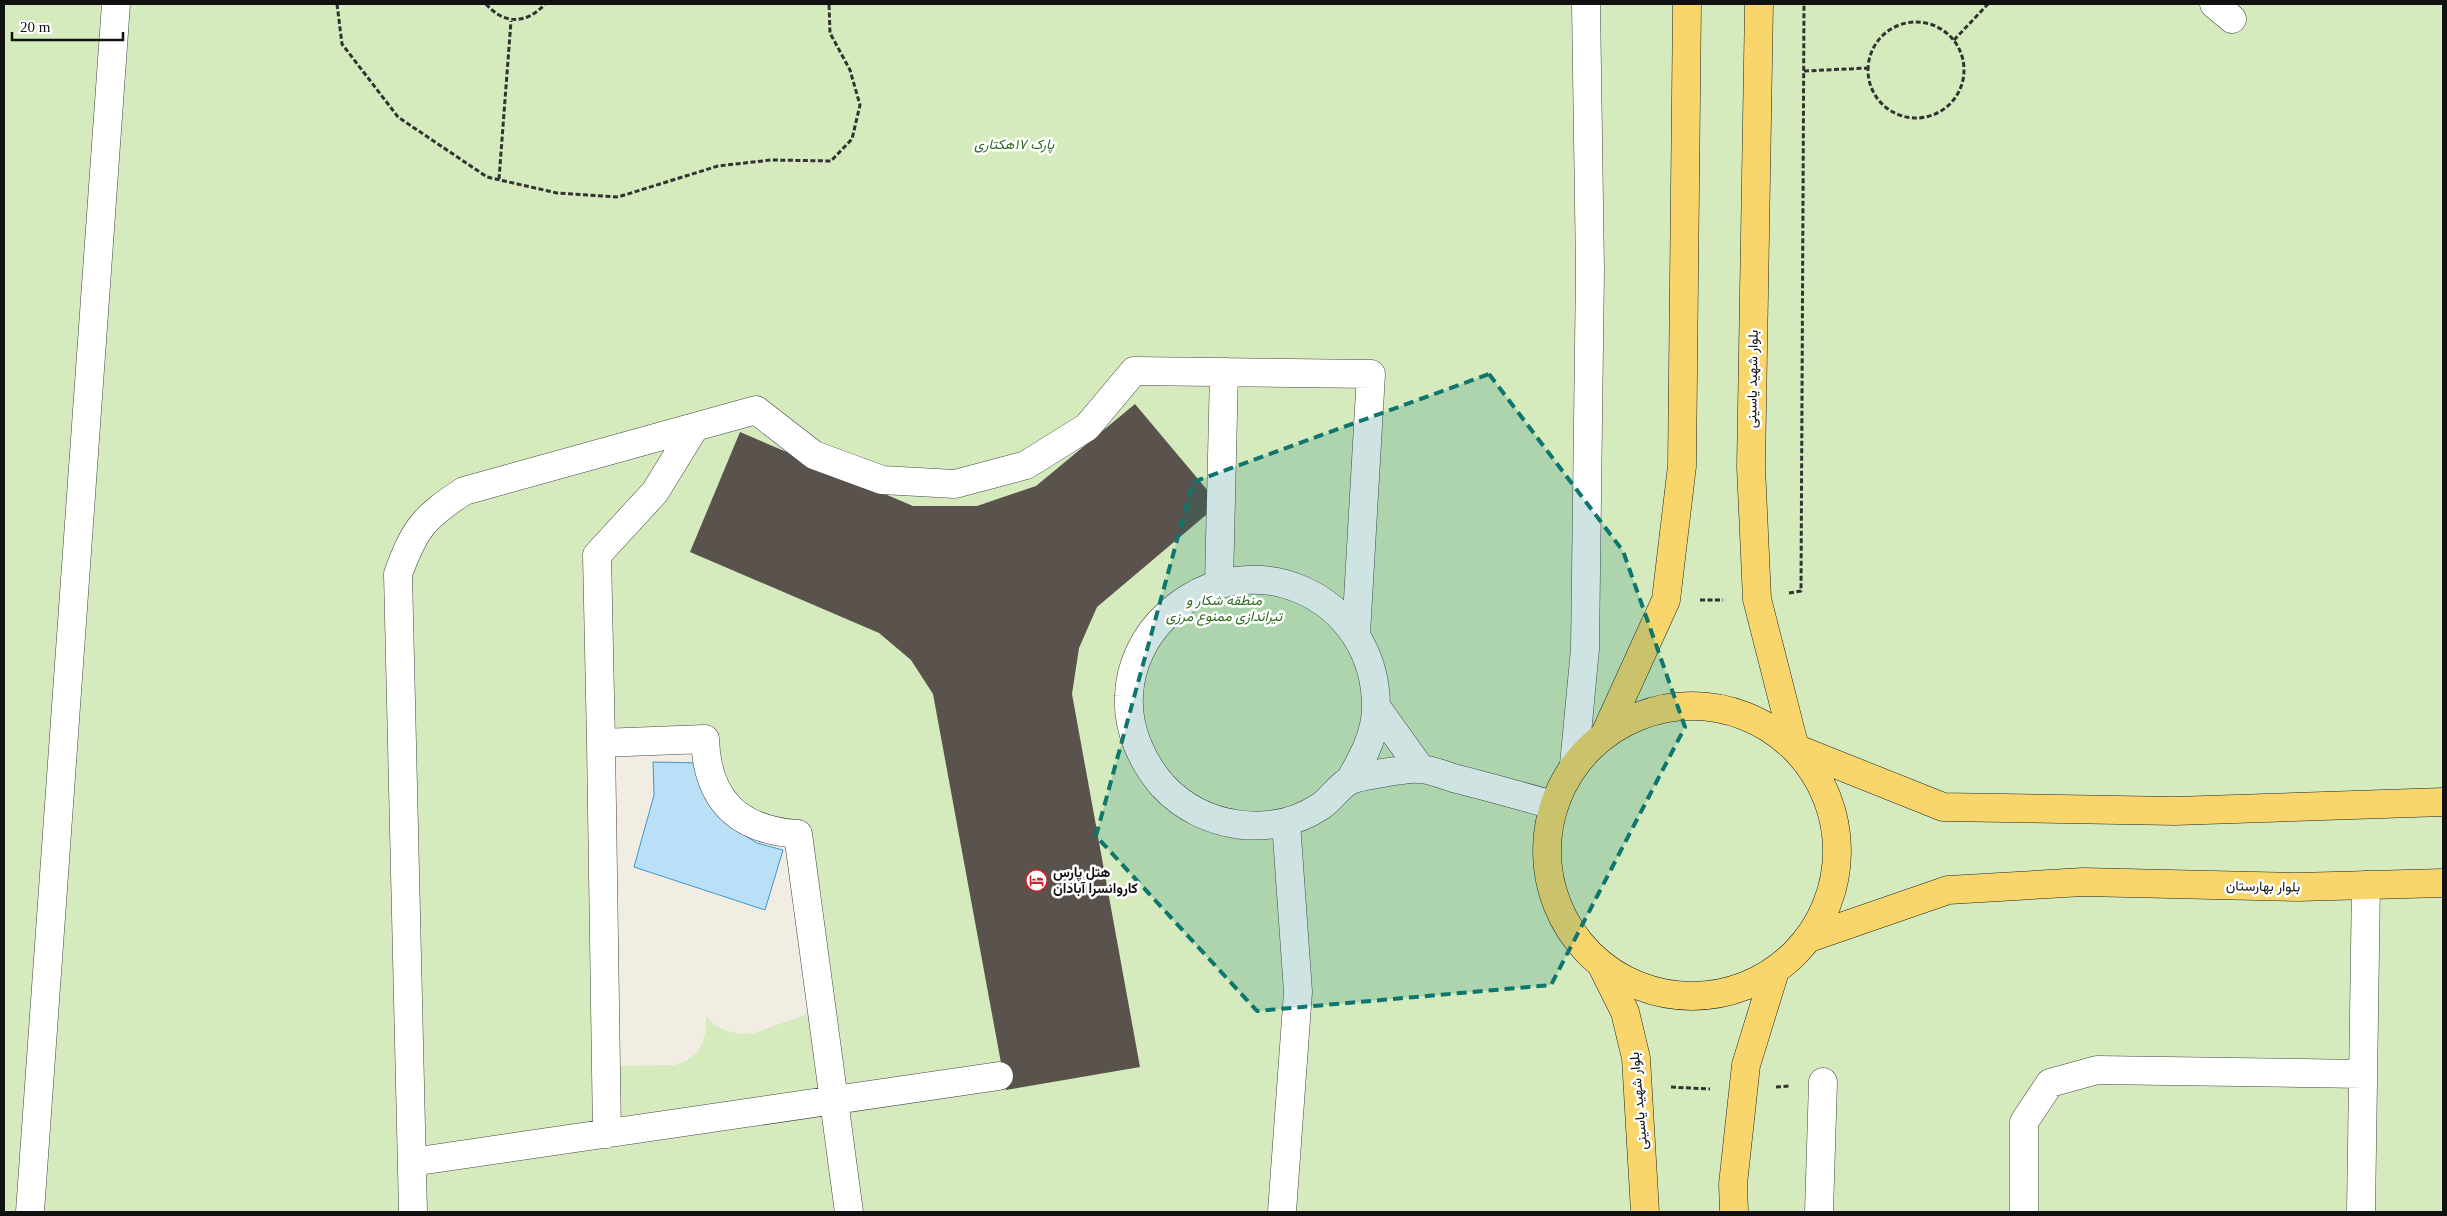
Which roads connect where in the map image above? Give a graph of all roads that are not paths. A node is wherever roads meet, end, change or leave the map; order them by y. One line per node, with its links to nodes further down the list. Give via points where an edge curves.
1 (116, 4): 30 (street)
2 (1586, 4): 13 (street, via 1590,270 1585,649)
3 (1687, 4): 10 (main road, via 1682,466 1666,600)
4 (1759, 4): 12 (main road, بلوار شهید یاسینی, via 1751,467 1757,599)
5 (1224, 372): 6 (street, via 1134,371 1087,427 1026,466 955,484 882,480 814,455 756,410); 7 (street); 8 (street, via 1371,374)
6 (695, 427): 11 (street, via 655,492 597,555); 29 (street, via 464,491 433,511 410,540 398,574)
7 (1219, 583): 8 (street, via 1258,579 1296,586 1330,606); 18 (street, via 1184,599 1155,625 1136,659 1128,697 1133,736 1149,771 1176,799 1209,819 1247,826)
8 (1356, 634): 9 (street, via 1372,670)
9 (1376, 708): 14 (street); 15 (street, via 1369,746)
10 (1605, 734): 12 (main road, via 1641,714 1682,706 1723,709 1761,723); 13 (main road)
11 (601, 743): 27 (street, via 705,739 706,764 715,788 730,808 750,824 773,832 798,834); 28 (street)
12 (1795, 748): 16 (main road, via 1943,807 2175,811); 21 (main road, via 1816,776 1830,807 1837,840 1835,875 1826,909)
13 (1574, 765): 17 (main road)
14 (1420, 768): 15 (street); 17 (street)
15 (1350, 780): 18 (street, via 1321,806)
16 (2443, 802)
17 (1553, 805): 22 (main road, via 1546,849 1552,893 1572,933)
18 (1286, 822): 33 (street, via 1298,992)
19 (2443, 883): 20 (main road, بلوار بهارستان)
20 (2366, 885): 21 (main road, بلوار بهارستان, via 2297,887 2082,882 1948,890); 24 (street)
21 (1809, 938): 23 (main road)
22 (1602, 966): 23 (main road, via 1643,988 1688,997 1734,991); 34 (main road, بلوار شهید یاسینی, via 1625,1012 1636,1058)
23 (1775, 971): 35 (main road, via 1746,1065 1733,1184)
24 (2363, 1074): 37 (street, via 2097,1070 2050,1083 2024,1122); 38 (street)
25 (999, 1076): 27 (street)
26 (1822, 1082): 36 (street)
27 (834, 1100): 28 (street); 32 (street)
28 (607, 1134): 29 (street)
29 (412, 1162): 31 (street)
30 (30, 1212)
31 (413, 1212)
32 (849, 1212)
33 (1282, 1212)
34 (1645, 1212)
35 (1734, 1212)
36 (1819, 1212)
37 (2024, 1212)
38 (2361, 1212)

